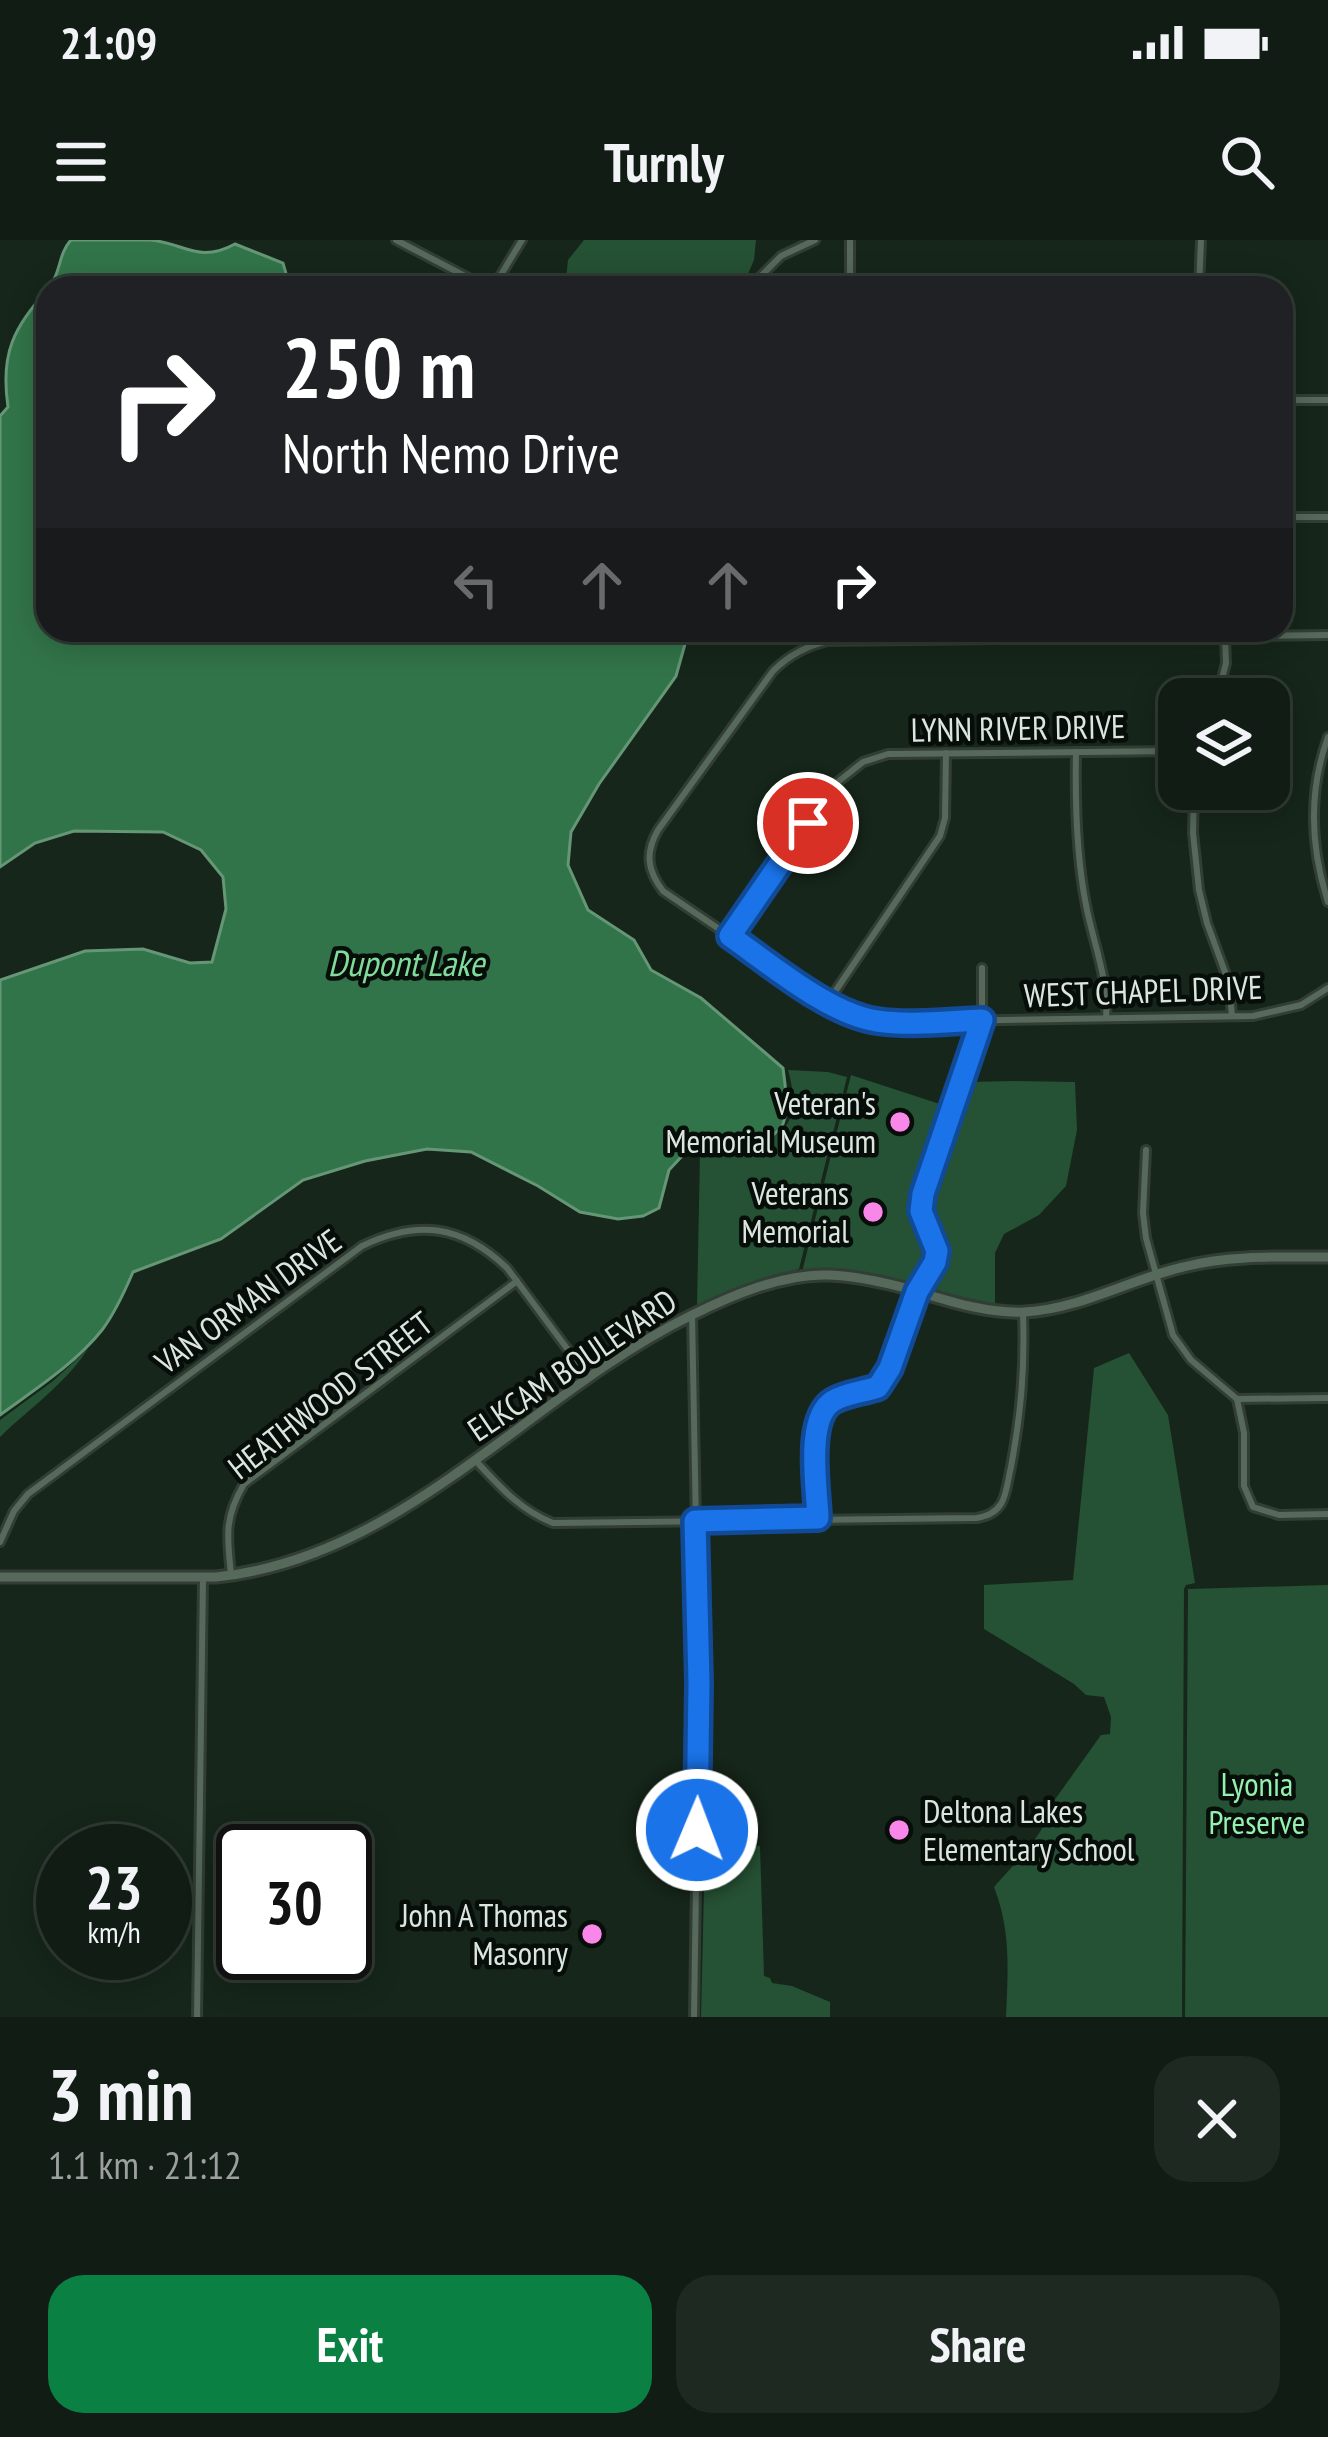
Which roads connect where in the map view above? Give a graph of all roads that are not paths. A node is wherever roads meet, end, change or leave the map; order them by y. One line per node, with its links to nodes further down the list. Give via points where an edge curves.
1 (396, 240): 6 (street)
2 (522, 240): 7 (street)
3 (815, 240): 8 (street)
4 (850, 240): 9 (street)
5 (1201, 240): 10 (street)
6 (467, 276)
7 (499, 276)
8 (761, 276)
9 (850, 276)
10 (1200, 276)
11 (1293, 400): 12 (street)
12 (1328, 400)
13 (1293, 517): 14 (street)
14 (1328, 517)
15 (1293, 635): 16 (street)
16 (1328, 635)
17 (820, 642): 28 (street, WEST CHAPEL DRIVE, via 773,671 651,843 649,864 663,891)
18 (1225, 642): 19 (street)
19 (1222, 678)
20 (1328, 737): 24 (street)
21 (1158, 751): 22 (street, LYNN RIVER DRIVE)
22 (1076, 752): 23 (street, LYNN RIVER DRIVE); 33 (street, via 1078,848)
23 (946, 753): 28 (street, LYNN RIVER DRIVE, via 888,754 846,773); 31 (street, via 940,836)
24 (1317, 776): 25 (street); 27 (street, via 1312,817)
25 (1328, 778)
26 (1193, 810): 32 (street, via 1199,890)
27 (1328, 902)
28 (730, 936): 31 (street, WEST CHAPEL DRIVE)
29 (982, 968): 34 (street)
30 (1328, 988): 32 (street, WEST CHAPEL DRIVE, via 1286,1010)
31 (828, 1003): 34 (street, WEST CHAPEL DRIVE, via 880,1022)
32 (1232, 1016): 33 (street, WEST CHAPEL DRIVE)
33 (1106, 1018): 34 (street, WEST CHAPEL DRIVE)
34 (982, 1020): 39 (street, via 923,1194 937,1251)
35 (1145, 1150): 37 (street, via 1143,1213)
36 (1328, 1257): 37 (street, ELKCAM BOULEVARD, via 1252,1258)
37 (1158, 1275): 40 (street, ELKCAM BOULEVARD); 44 (street, via 1174,1335)
38 (518, 1281): 42 (street, VAN ORMAN DRIVE); 49 (street, VAN ORMAN DRIVE, via 491,1252 456,1234 406,1230 362,1246 28,1494); 51 (street, HEATHWOOD STREET, via 244,1484 226,1533)
39 (917, 1292): 40 (street, ELKCAM BOULEVARD); 41 (street, ELKCAM BOULEVARD, via 826,1274 754,1289); 47 (street, via 878,1387 820,1411)
40 (1023, 1312): 47 (street, via 1021,1415 997,1509 976,1518)
41 (692, 1314): 42 (street, ELKCAM BOULEVARD); 48 (street)
42 (589, 1378): 45 (street, ELKCAM BOULEVARD)
43 (1328, 1397): 44 (street)
44 (1237, 1399): 46 (street, via 1253,1507)
45 (476, 1461): 48 (street, via 520,1506 553,1523); 51 (street, ELKCAM BOULEVARD, via 343,1543)
46 (1328, 1514)
47 (818, 1518): 48 (street)
48 (695, 1521): 54 (street)
49 (0, 1542)
50 (0, 1576): 52 (street, ELKCAM BOULEVARD)
51 (232, 1576): 52 (street, ELKCAM BOULEVARD)
52 (203, 1578): 53 (street)
53 (196, 2017)
54 (694, 2017)

